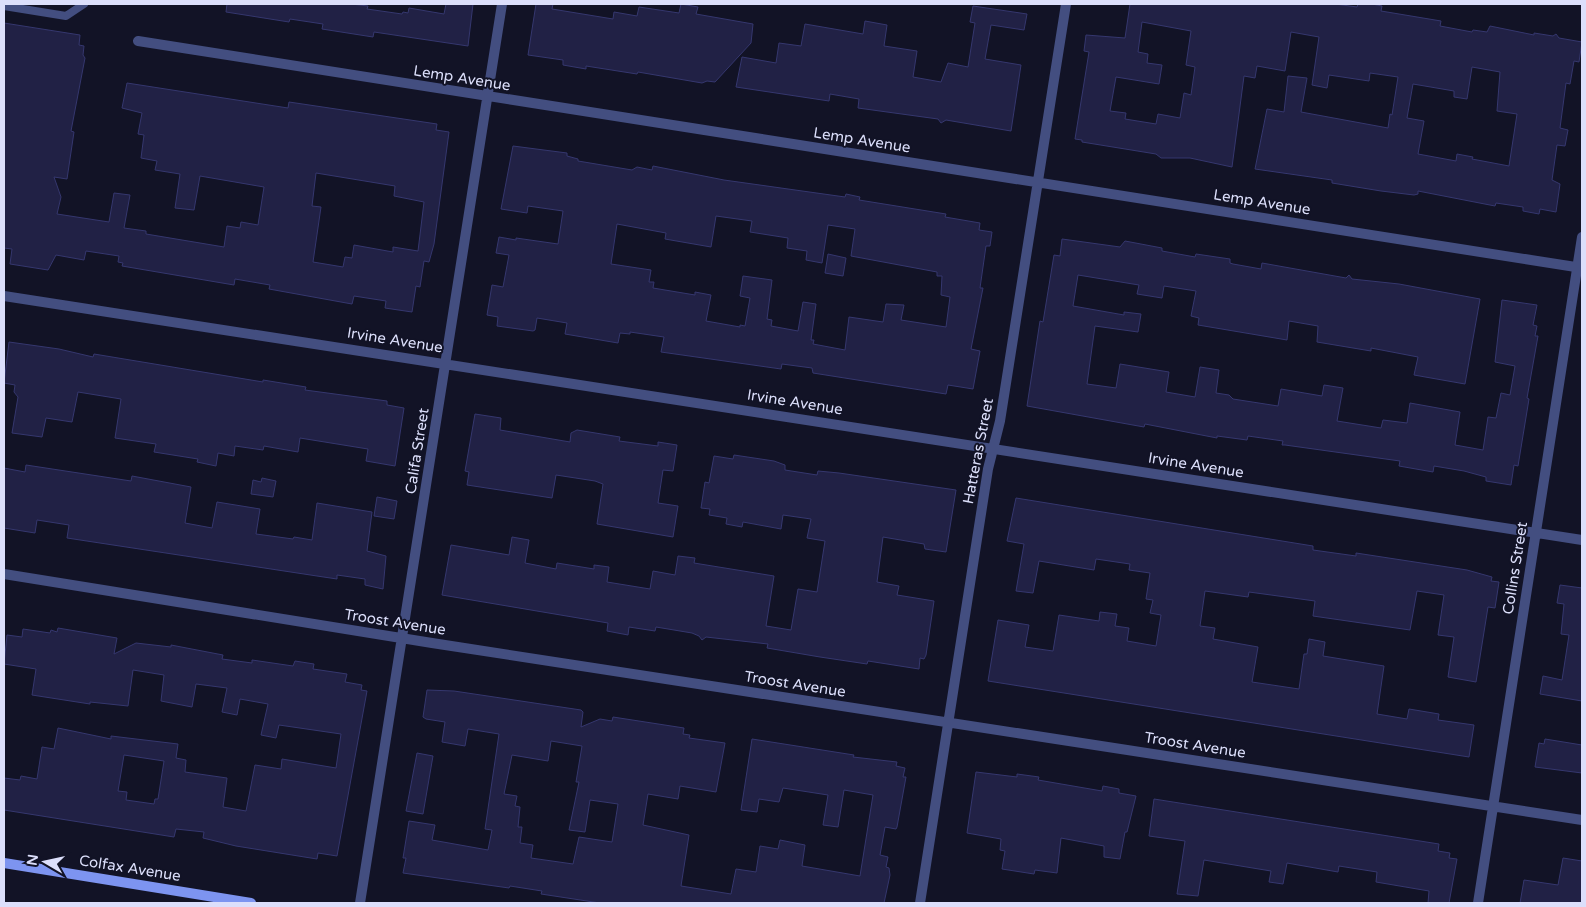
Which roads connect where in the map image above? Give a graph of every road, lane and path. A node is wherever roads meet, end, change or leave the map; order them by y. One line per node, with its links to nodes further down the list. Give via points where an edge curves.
1 (84, 4): 4 (lane, via 66,16)
2 (502, 4): 6 (street, Califa Street)
3 (1066, 4): 7 (street, Hatteras Street)
4 (4, 6)
5 (138, 41): 6 (street, Lemp Avenue)
6 (488, 97): 7 (street, Lemp Avenue); 11 (street, Califa Street)
7 (1037, 182): 9 (street, Lemp Avenue); 12 (street, Hatteras Street)
8 (1582, 237): 9 (street, Collins Street)
9 (1580, 267): 13 (street, Collins Street)
10 (4, 296): 11 (street, Irvine Avenue)
11 (446, 363): 12 (street, Irvine Avenue); 16 (street, Califa Street)
12 (993, 448): 13 (street, Irvine Avenue); 17 (street, Hatteras Street)
13 (1535, 533): 14 (street, Irvine Avenue); 18 (street, Collins Street)
14 (1582, 540)
15 (4, 574): 16 (street, Troost Avenue)
16 (402, 638): 17 (street, Troost Avenue); 22 (street, Califa Street)
17 (949, 723): 18 (street, Troost Avenue); 23 (street, Hatteras Street)
18 (1494, 806): 19 (street, Troost Avenue); 24 (street, Collins Street)
19 (1582, 820)
20 (4, 863): 21 (main road, Colfax Avenue)
21 (252, 903)
22 (360, 903)
23 (920, 903)
24 (1478, 903)

